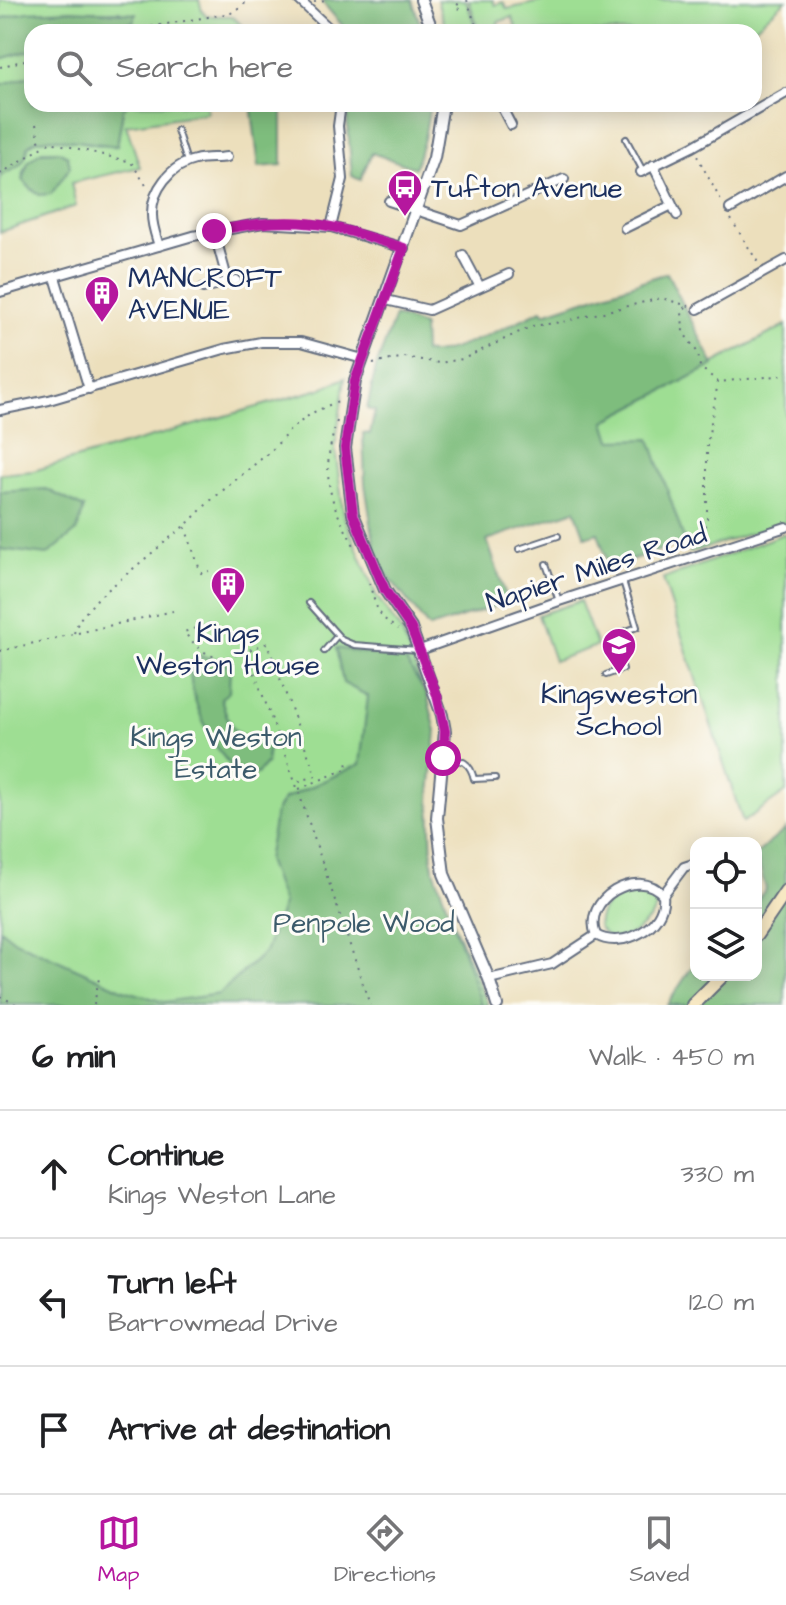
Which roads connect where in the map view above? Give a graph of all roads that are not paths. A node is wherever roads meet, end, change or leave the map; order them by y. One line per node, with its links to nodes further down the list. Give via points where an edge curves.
1 (299, 0): 3 (street)
2 (421, 0): 4 (street)
3 (324, 24)
4 (430, 24)
5 (786, 93): 6 (street)
6 (762, 107)
7 (340, 112): 27 (street, via 343,179)
8 (442, 112): 25 (street, via 438,143)
9 (504, 112): 11 (street)
10 (753, 112): 16 (street)
11 (511, 125)
12 (177, 130): 15 (lane)
13 (626, 139): 17 (lane)
14 (227, 157): 15 (street)
15 (187, 162): 30 (street, via 168,176 155,197 152,215)
16 (653, 165): 17 (street); 23 (street)
17 (642, 172)
18 (786, 176): 22 (street)
19 (564, 179): 25 (street, via 555,188 466,224)
20 (735, 193): 22 (street)
21 (389, 201): 25 (street)
22 (740, 204): 24 (street)
23 (672, 205): 26 (street); 28 (street)
24 (730, 209)
25 (416, 211): 31 (street)
26 (677, 215)
27 (331, 227): 29 (street, via 263,223); 31 (street)
28 (625, 228)
29 (214, 231): 30 (street); 37 (street, via 232,281)
30 (159, 246): 35 (street)
31 (404, 248): 39 (street)
32 (463, 255): 36 (street)
33 (786, 260): 40 (street)
34 (509, 274): 36 (street)
35 (55, 277): 38 (street); 42 (street)
36 (480, 287): 39 (street, via 429,310)
37 (203, 288)
38 (0, 292)
39 (386, 300): 41 (street)
40 (698, 309)
41 (363, 359): 42 (street, via 301,342 261,342); 54 (street, via 345,448 353,514 385,590)
42 (89, 389): 43 (street)
43 (0, 410)
44 (786, 527): 50 (street, Napier Miles Road)
45 (558, 536): 46 (lane)
46 (539, 542): 47 (lane); 48 (lane)
47 (519, 549)
48 (542, 552)
49 (546, 564): 51 (lane)
50 (623, 581): 51 (street, Napier Miles Road); 56 (lane, via 637,627 613,636 623,669)
51 (559, 601): 54 (street, Napier Miles Road)
52 (309, 603): 53 (lane)
53 (337, 636): 54 (lane, via 354,645); 55 (lane)
54 (420, 650): 57 (street, via 442,715)
55 (324, 651)
56 (606, 675)
57 (443, 758): 58 (lane, via 465,762 474,779); 64 (street, via 437,818 444,874)
58 (495, 778)
59 (690, 865): 61 (street)
60 (786, 891): 62 (main road)
61 (663, 895): 63 (street, via 659,916 636,935 609,941); 63 (street, via 644,884 612,892 596,912)
62 (762, 926)
63 (596, 935): 64 (street, via 552,964)
64 (489, 979): 66 (street)
65 (717, 981): 67 (main road)
66 (497, 1005)
67 (693, 1005)

